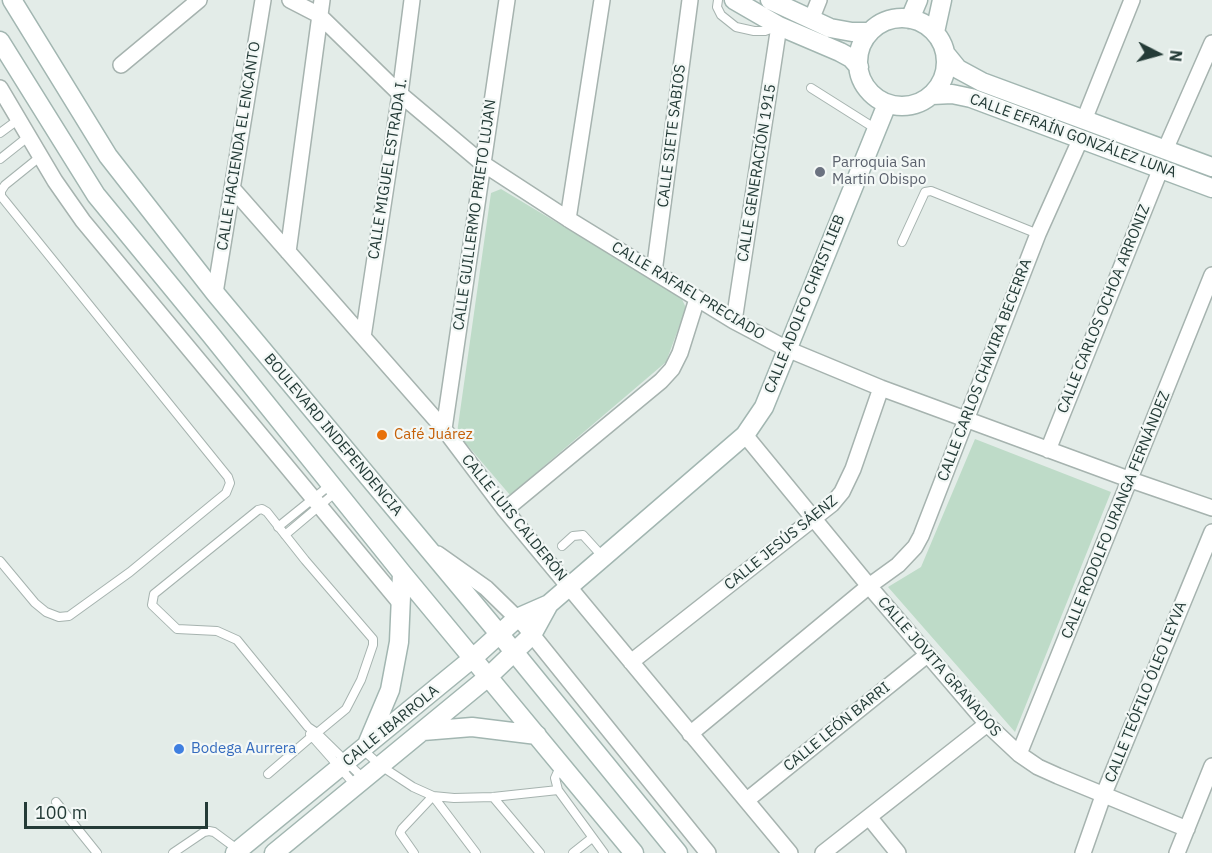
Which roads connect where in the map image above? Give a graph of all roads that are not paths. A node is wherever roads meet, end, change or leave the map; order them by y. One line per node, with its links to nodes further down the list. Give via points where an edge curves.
1 (12, 0): 51 (main road, BOULEVARD INDEPENDENCIA, via 108,156)
2 (199, 0): 25 (street)
3 (263, 0): 43 (street, CALLE HACIENDA EL ENCANTO)
4 (290, 0): 16 (street, CALLE RAFAEL PRECIADO)
5 (412, 0): 29 (street, CALLE MIGUEL ESTRADA I.)
6 (507, 0): 40 (street, CALLE GUILLERMO PRIETO LUJAN)
7 (602, 0): 45 (street)
8 (690, 0): 49 (street, CALLE SIETE SABIOS)
9 (718, 0): 19 (lane, via 721,15 736,27 765,31)
10 (734, 0): 19 (main road)
11 (770, 0): 18 (main road)
12 (819, 0): 18 (street)
13 (918, 0): 17 (main road)
14 (942, 0): 21 (main road)
15 (1132, 0): 34 (street, CALLE CARLOS CHAVIRA BECERRA)
16 (321, 8): 29 (street, CALLE RAFAEL PRECIADO); 48 (street)
17 (910, 19): 20 (main road, via 892,19); 21 (main road)
18 (811, 20): 20 (main road, via 830,28)
19 (779, 26): 26 (main road, via 840,52); 53 (street, CALLE GENERACIÓN 1915)
20 (870, 32): 26 (main road, via 859,51)
21 (935, 32): 24 (main road)
22 (0, 41): 62 (main road, BOULEVARD INDEPENDENCIA, via 96,195)
23 (1212, 43): 37 (street)
24 (945, 53): 30 (main road, via 946,68); 34 (main road, CALLE EFRAÍN GONZÁLEZ LUNA, via 967,75)
25 (121, 65)
26 (859, 67): 31 (main road, via 866,87)
27 (0, 88): 32 (street)
28 (811, 88): 33 (lane)
29 (400, 94): 40 (street, CALLE RAFAEL PRECIADO); 54 (street, CALLE MIGUEL ESTRADA I.)
30 (932, 94): 31 (main road, via 911,105); 34 (main road, CALLE EFRAÍN GONZÁLEZ LUNA, via 971,98)
31 (887, 104): 33 (main road, CALLE ADOLFO CHRISTLIEB)
32 (19, 119): 35 (lane); 36 (street)
33 (877, 129): 55 (main road, CALLE ADOLFO CHRISTLIEB)
34 (1082, 129): 37 (main road, CALLE EFRAÍN GONZÁLEZ LUNA); 42 (main road, CALLE EFRAÍN GONZÁLEZ LUNA); 46 (street, CALLE CARLOS CHAVIRA BECERRA)
35 (0, 133)
36 (29, 136): 38 (street); 39 (lane)
37 (1166, 150): 41 (main road, CALLE EFRAÍN GONZÁLEZ LUNA)
38 (41, 156): 63 (street, via 83,221); 73 (lane, via 5,185 2,196 230,483 226,493 69,616 46,612)
39 (0, 159)
40 (482, 163): 45 (street, CALLE RAFAEL PRECIADO); 58 (street, CALLE GUILLERMO PRIETO LUJAN)
41 (1212, 167)
42 (1161, 168): 44 (main road, CALLE EFRAÍN GONZÁLEZ LUNA); 60 (street, CALLE CARLOS OCHOA ARRONIZ)
43 (232, 188): 48 (street, CALLE LUIS CALDERÓN); 51 (street, CALLE HACIENDA EL ENCANTO)
44 (1212, 188)
45 (568, 219): 49 (street, CALLE RAFAEL PRECIADO)
46 (1038, 234): 47 (lane, via 931,191 925,192); 57 (street, CALLE CARLOS CHAVIRA BECERRA)
47 (902, 242)
48 (288, 252): 54 (street, CALLE LUIS CALDERÓN)
49 (654, 272): 52 (street, CALLE RAFAEL PRECIADO)
50 (1212, 275): 61 (street, CALLE RODOLFO URANGA FERNÁNDEZ)
51 (215, 293): 71 (main road, BOULEVARD INDEPENDENCIA)
52 (697, 299): 53 (street, CALLE RAFAEL PRECIADO); 65 (street, via 672,369)
53 (734, 321): 55 (street, CALLE RAFAEL PRECIADO)
54 (363, 337): 58 (street, CALLE LUIS CALDERÓN)
55 (787, 349): 56 (street, CALLE RAFAEL PRECIADO); 59 (main road, CALLE ADOLFO CHRISTLIEB, via 764,407)
56 (881, 388): 57 (street, CALLE RAFAEL PRECIADO); 66 (street, CALLE JESÚS SÁENZ, via 843,492)
57 (965, 419): 60 (street, CALLE RAFAEL PRECIADO); 76 (street, CALLE CARLOS CHAVIRA BECERRA, via 918,542 898,565)
58 (444, 429): 65 (street, CALLE LUIS CALDERÓN)
59 (745, 435): 66 (street, CALLE JOVITA GRANADOS); 72 (main road, CALLE IBARROLA)
60 (1048, 450): 61 (street, CALLE RAFAEL PRECIADO)
61 (1131, 480): 64 (street, CALLE RAFAEL PRECIADO); 93 (street, CALLE RODOLFO URANGA FERNÁNDEZ)
62 (334, 488): 63 (lane); 74 (main road, BOULEVARD INDEPENDENCIA)
63 (316, 502): 67 (lane); 69 (lane); 77 (street)
64 (1212, 508)
65 (506, 510): 75 (street, CALLE LUIS CALDERÓN)
66 (815, 519): 76 (street, CALLE JOVITA GRANADOS); 85 (street, CALLE JESÚS SÁENZ)
67 (278, 527): 69 (lane); 90 (lane, via 267,512 258,510 154,594 151,602 153,609 177,629 217,631 237,640)
68 (1212, 532): 102 (street, CALLE TEÓFILO ÓLEO LEYVA)
69 (285, 536): 90 (lane, via 373,639 374,645 353,698)
70 (562, 546): 72 (lane, via 573,536 583,535)
71 (427, 547): 79 (street, via 486,588); 80 (main road, BOULEVARD INDEPENDENCIA)
72 (603, 557): 75 (main road, CALLE IBARROLA)
73 (0, 561)
74 (402, 573): 77 (main road); 84 (main road, BOULEVARD INDEPENDENCIA)
75 (569, 586): 78 (main road, CALLE IBARROLA); 85 (street, CALLE LUIS CALDERÓN)
76 (868, 586): 83 (street, CALLE JOVITA GRANADOS); 89 (street)
77 (401, 604): 92 (main road, via 390,690)
78 (549, 604): 79 (main road, CALLE IBARROLA); 81 (main road, CALLE IBARROLA)
79 (517, 618): 80 (main road, CALLE IBARROLA); 81 (street)
80 (499, 634): 82 (main road, BOULEVARD INDEPENDENCIA); 84 (main road, CALLE IBARROLA)
81 (532, 635): 82 (main road, CALLE IBARROLA); 120 (street)
82 (514, 653): 86 (main road, CALLE IBARROLA); 119 (main road, BOULEVARD INDEPENDENCIA)
83 (927, 655): 87 (street, CALLE JOVITA GRANADOS); 104 (street, CALLE LEÓN BARRI)
84 (473, 658): 86 (main road, BOULEVARD INDEPENDENCIA); 92 (main road, CALLE IBARROLA)
85 (631, 662): 89 (street, CALLE LUIS CALDERÓN)
86 (488, 676): 88 (main road, CALLE IBARROLA); 91 (main road, BOULEVARD INDEPENDENCIA)
87 (987, 724): 93 (street, CALLE JOVITA GRANADOS); 106 (street)
88 (423, 731): 91 (main road, via 472,727); 96 (main road, CALLE IBARROLA)
89 (690, 734): 104 (street, CALLE LUIS CALDERÓN)
90 (314, 735): 95 (lane); 98 (lane)
91 (537, 735): 94 (main road, BOULEVARD INDEPENDENCIA)
92 (365, 747): 95 (main road, CALLE IBARROLA); 96 (lane)
93 (1019, 754): 102 (street, CALLE JOVITA GRANADOS, via 1038,767)
94 (561, 764): 100 (lane, via 555,778); 118 (main road, BOULEVARD INDEPENDENCIA)
95 (342, 765): 99 (lane); 109 (main road, CALLE IBARROLA)
96 (381, 766): 99 (main road, CALLE IBARROLA); 101 (lane)
97 (1212, 766): 107 (street)
98 (268, 774)
99 (360, 783): 112 (main road, CALLE IBARROLA)
100 (558, 790): 103 (lane); 108 (lane)
101 (433, 796): 103 (lane); 113 (lane, via 400,833); 114 (lane)
102 (1103, 796): 107 (street, CALLE JOVITA GRANADOS); 124 (street, CALLE TEÓFILO ÓLEO LEYVA)
103 (493, 797): 115 (lane)
104 (747, 800): 121 (street, CALLE LUIS CALDERÓN)
105 (56, 802): 110 (lane)
106 (869, 817): 122 (street); 123 (street)
107 (1187, 829): 125 (street)
108 (592, 838): 116 (lane); 117 (lane)
109 (237, 852): 111 (lane, via 209,831)
110 (97, 853)
111 (173, 853)
112 (274, 853)
113 (414, 853)
114 (476, 853)
115 (540, 853)
116 (573, 853)
117 (604, 853)
118 (634, 853)
119 (678, 853)
120 (708, 853)
121 (790, 853)
122 (823, 853)
123 (898, 853)
124 (1083, 853)
125 (1177, 853)

